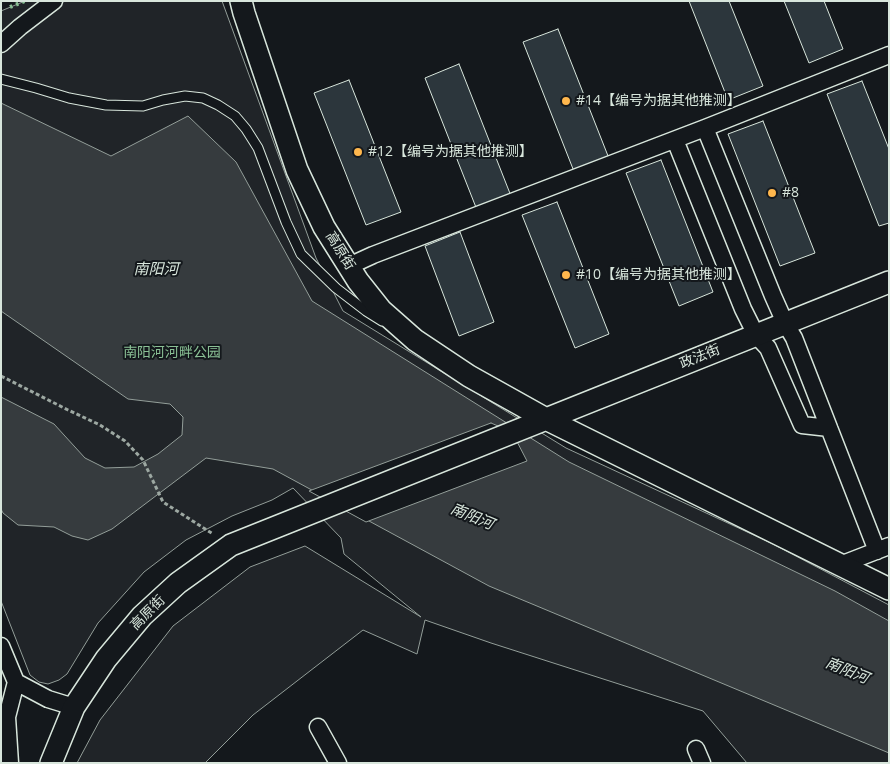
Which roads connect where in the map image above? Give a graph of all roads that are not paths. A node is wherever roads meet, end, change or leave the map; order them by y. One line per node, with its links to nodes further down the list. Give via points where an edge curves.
1 (54, 1): 3 (street)
2 (241, 1): 8 (street, 高原街, via 297,170 324,226)
3 (1, 44)
4 (889, 55): 6 (street)
5 (1, 79): 12 (lane, via 106,105 143,106 185,96 203,98 218,105 235,116 258,148 301,254 366,311)
6 (705, 128): 7 (street); 10 (street)
7 (675, 140): 8 (street); 11 (street)
8 (349, 266): 12 (street, 高原街, via 382,310)
9 (889, 282): 10 (street, 政法街)
10 (785, 323): 11 (street, 政法街); 14 (street, via 794,338)
11 (756, 335): 13 (street, 政法街); 14 (street, via 768,348 802,425)
12 (415, 340): 13 (street, 高原街, via 469,376)
13 (546, 419): 15 (street, 政法街); 17 (street, 高原街)
14 (829, 428): 16 (street)
15 (298, 518): 21 (street, 高原街, via 231,545 178,583 142,616 106,659)
16 (883, 548): 17 (street)
17 (840, 565): 18 (street, 高原街)
18 (889, 589)
19 (1, 646): 20 (street)
20 (16, 682): 21 (street, via 48,699); 23 (street, via 7,717)
21 (74, 707): 24 (street, 高原街)
22 (318, 727): 25 (street)
23 (10, 763)
24 (51, 763)
25 (338, 763)

